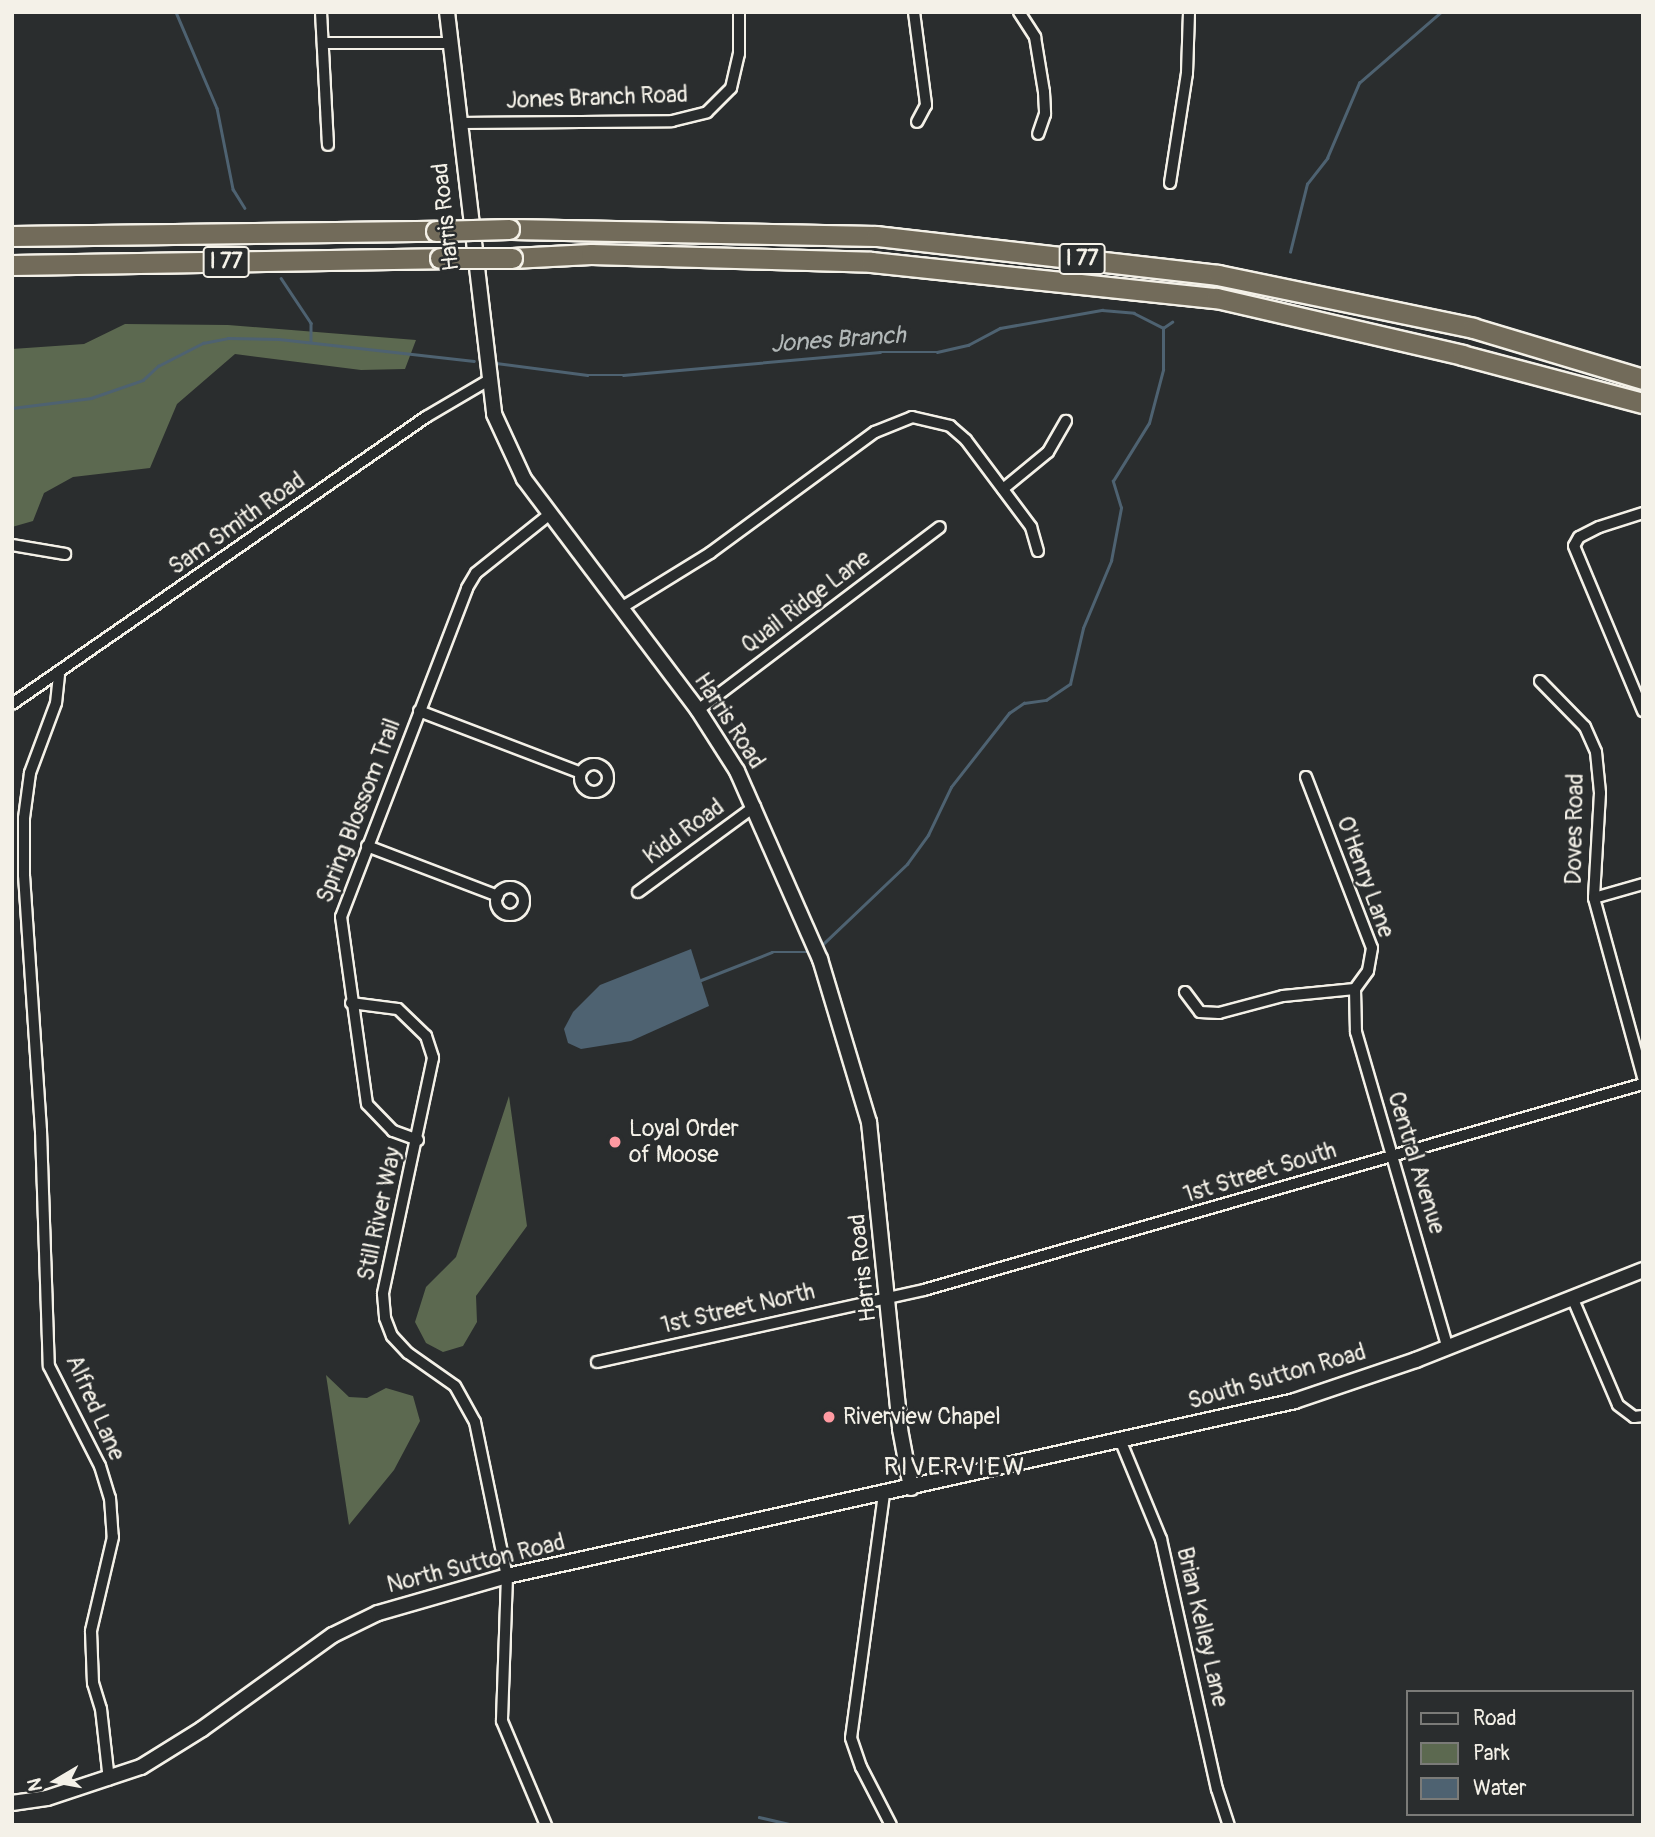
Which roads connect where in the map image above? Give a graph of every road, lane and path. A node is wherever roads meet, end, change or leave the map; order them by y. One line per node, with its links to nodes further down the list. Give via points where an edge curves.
1 (321, 12): 7 (street)
2 (447, 12): 8 (main road, Harris Road)
3 (739, 12): 10 (street, Jones Branch Road, via 739,54 731,88 707,112 672,121)
4 (914, 12): 9 (street, via 926,106)
5 (1020, 12): 11 (street, via 1035,37 1044,92 1045,114)
6 (1189, 12): 13 (street, via 1188,73)
7 (323, 43): 8 (street); 12 (street)
8 (450, 43): 10 (main road, Harris Road)
9 (917, 122)
10 (460, 123): 19 (main road, Harris Road)
11 (1038, 134)
12 (328, 145)
13 (1170, 183)
14 (12, 236): 16 (highway, I 77, bridge, via 509,229 876,236 1218,275)
15 (12, 265): 20 (highway, I 77, bridge, via 591,254 871,261 1216,298 1618,395)
16 (1473, 328): 17 (highway); 18 (highway, I 77)
17 (1643, 365)
18 (1643, 379)
19 (487, 380): 24 (main road, Harris Road, via 506,446); 30 (street, Sam Smith Road, via 426,417)
20 (1643, 405)
21 (1066, 421): 22 (street, via 1048,452)
22 (1003, 489): 27 (street, via 1031,527); 29 (street, via 950,426 912,417 891,422 710,553)
23 (1643, 513): 35 (street, via 1599,527 1579,537 1574,546)
24 (550, 514): 29 (main road, Harris Road); 34 (street, Spring Blossom Trail, via 476,573)
25 (940, 527): 33 (street, Quail Ridge Lane)
26 (12, 545): 28 (street)
27 (1038, 551)
28 (65, 554)
29 (621, 608): 33 (main road, Harris Road)
30 (59, 675): 32 (street, Sam Smith Road); 61 (street, Alfred Lane, via 56,703 30,773 24,875 41,1131 49,1366 100,1466 110,1498 113,1537 91,1631 93,1683 101,1709)
31 (1540, 681): 43 (street, Doves Road, via 1584,727 1596,752 1600,793)
32 (12, 704)
33 (698, 710): 38 (main road, Harris Road)
34 (419, 711): 36 (street); 39 (street, Spring Blossom Trail)
35 (1643, 711)
36 (581, 773)
37 (1306, 777): 44 (street, O'Henry Lane, via 1372,948 1368,971)
38 (755, 806): 41 (street, Kidd Road); 52 (main road, Harris Road, via 820,959 861,1086)
39 (367, 846): 42 (street); 46 (street, Spring Blossom Trail, via 341,917)
40 (1643, 884): 43 (street)
41 (638, 892)
42 (498, 896)
43 (1594, 898): 47 (street, Doves Road)
44 (1355, 989): 45 (street, via 1283,996 1219,1013 1200,1012); 50 (street, Central Avenue, via 1356,1032)
45 (1185, 992)
46 (351, 1003): 49 (street, Spring Blossom Trail, via 367,1104 393,1131); 49 (street, Still River Way, via 398,1009 426,1037 432,1075)
47 (1643, 1077)
48 (1643, 1084): 50 (street, 1st Street South)
49 (418, 1140): 60 (street, Still River Way, via 383,1294 385,1318 392,1336 408,1353 455,1386 469,1404)
50 (1392, 1156): 52 (street, 1st Street South, via 1082,1248); 54 (street, Central Avenue)
51 (1643, 1270): 53 (main road, South Sutton Road)
52 (889, 1297): 55 (street, 1st Street North); 58 (main road, Harris Road, via 900,1429)
53 (1572, 1297): 54 (main road, South Sutton Road); 56 (street, via 1618,1405 1634,1417)
54 (1448, 1348): 57 (main road, South Sutton Road, via 1296,1401)
55 (597, 1362)
56 (1643, 1416)
57 (1121, 1442): 58 (main road, South Sutton Road); 65 (street, Brian Kelley Lane, via 1161,1539)
58 (911, 1488): 59 (main road, North Sutton Road)
59 (884, 1494): 60 (main road, North Sutton Road); 64 (street, via 851,1738 860,1767)
60 (507, 1576): 61 (main road, North Sutton Road, via 377,1613 333,1635 202,1729); 63 (street, Still River Way, via 500,1708 507,1736)
61 (109, 1780): 62 (main road, North Sutton Road)
62 (12, 1803)
63 (546, 1825)
64 (891, 1825)
65 (1229, 1825)

